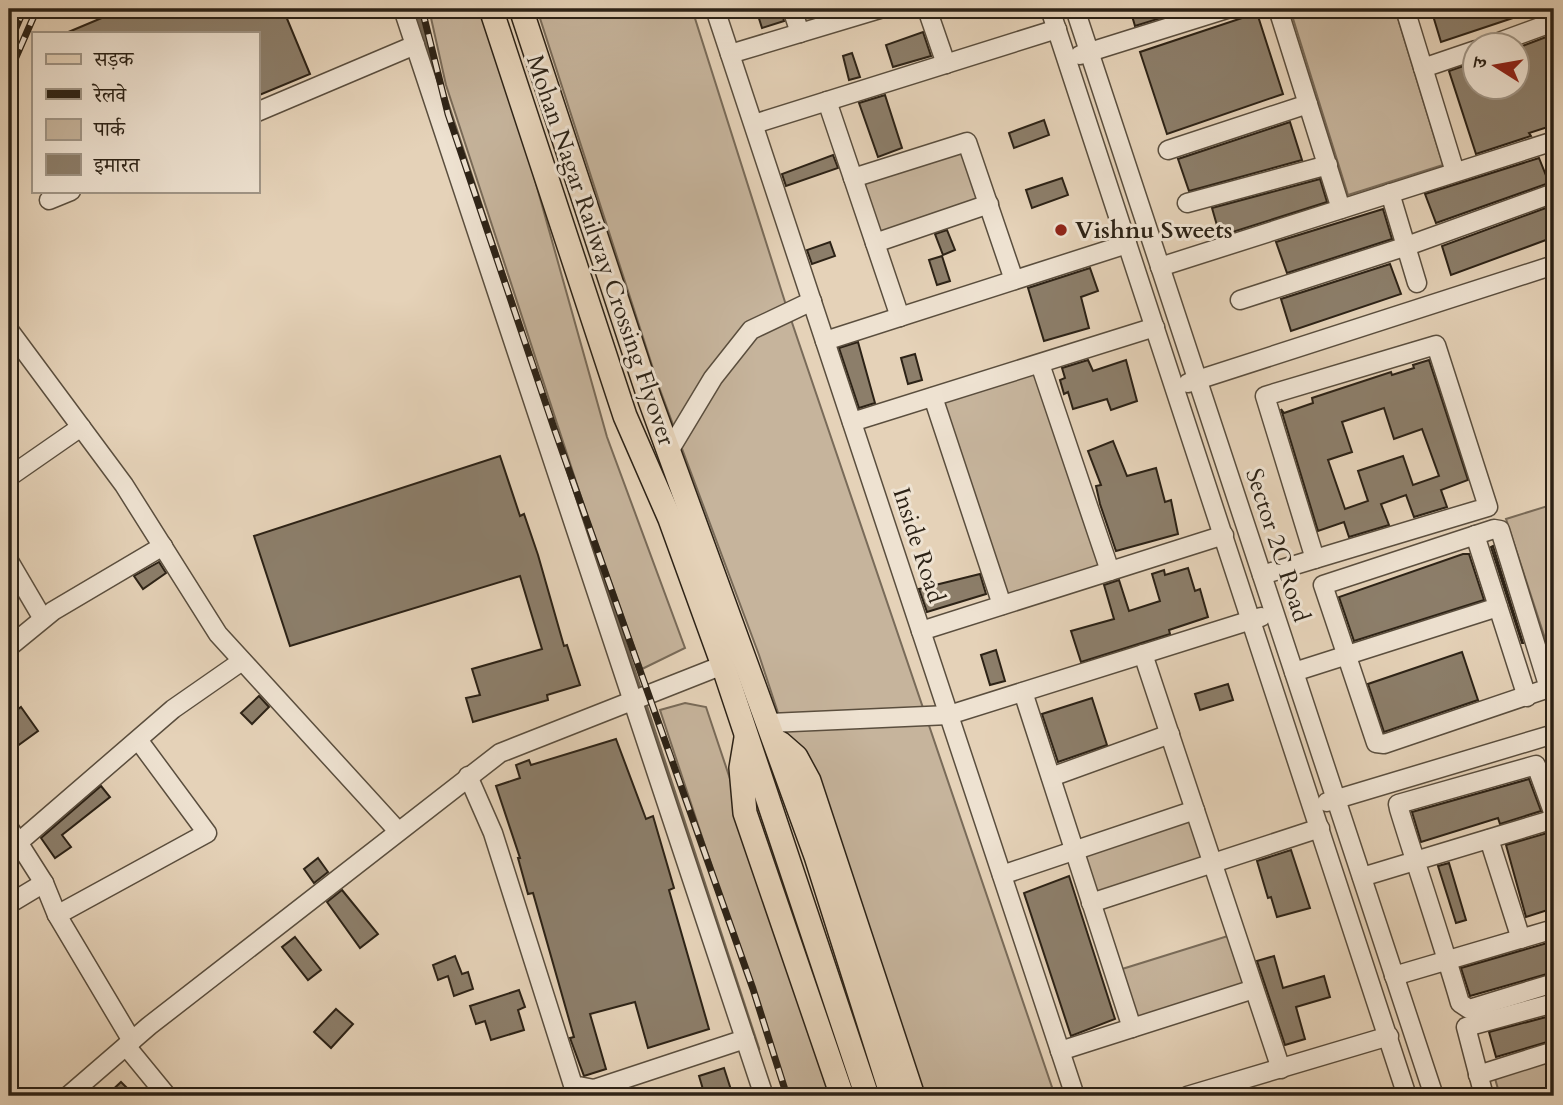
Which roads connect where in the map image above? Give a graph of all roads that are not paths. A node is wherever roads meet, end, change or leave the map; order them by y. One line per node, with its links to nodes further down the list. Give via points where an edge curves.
1 (403, 9): 17 (street)
2 (491, 9): 80 (main road, Mohan Nagar Railway Crossing Flyover, via 625,416 670,519)
3 (521, 9): 61 (main road, Mohan Nagar Railway Crossing Flyover)
4 (715, 9): 19 (street, Inside Road)
5 (792, 9): 16 (street)
6 (880, 9): 16 (street)
7 (927, 9): 22 (street)
8 (1050, 9): 14 (street, Sector 2C Road)
9 (1075, 9): 18 (street, Sector 2C Road)
10 (1227, 9): 18 (street)
11 (1278, 9): 25 (street)
12 (1405, 9): 23 (street)
13 (1550, 23): 15 (street)
14 (1056, 29): 21 (street, Sector 2C Road); 22 (street)
15 (1526, 32)
16 (800, 33): 19 (street)
17 (415, 45): 26 (street); 84 (street)
18 (1089, 52): 21 (street); 31 (street, Sector 2C Road)
19 (730, 54): 27 (street, Inside Road)
20 (1462, 54): 23 (street)
21 (1066, 60): 33 (street, Sector 2C Road)
22 (946, 64): 24 (street)
23 (1423, 68): 32 (street)
24 (827, 101): 27 (street); 34 (street)
25 (1308, 104): 29 (street); 30 (street)
26 (259, 111)
27 (754, 124): 50 (street, Inside Road)
28 (1554, 141): 32 (street)
29 (1168, 150)
30 (1328, 165): 39 (street); 41 (street)
31 (1127, 166): 33 (street); 46 (street, Sector 2C Road)
32 (1455, 173): 37 (street)
33 (1104, 174): 43 (street, Sector 2C Road)
34 (853, 178): 40 (street, via 967,142); 42 (street)
35 (69, 192): 38 (street)
36 (1554, 192): 44 (street)
37 (1390, 193): 41 (street); 44 (street)
38 (49, 200)
39 (1187, 203)
40 (989, 204): 42 (street); 47 (street)
41 (1341, 209): 46 (street)
42 (875, 243): 51 (street)
43 (1127, 244): 47 (street); 52 (street, Sector 2C Road)
44 (1407, 246): 48 (street); 49 (street)
45 (1554, 265): 56 (street)
46 (1160, 267): 56 (street, Sector 2C Road)
47 (1014, 281): 51 (street)
48 (1417, 283)
49 (1240, 300)
50 (812, 301): 54 (street, Inside Road); 61 (street, via 751,330 713,378)
51 (900, 317): 54 (street)
52 (1155, 327): 55 (street); 57 (street, Sector 2C Road)
53 (9, 330): 60 (street)
54 (825, 341): 59 (street, Inside Road)
55 (1040, 364): 58 (street); 68 (street)
56 (1198, 380): 57 (street); 69 (street, Sector 2C Road)
57 (1175, 387): 63 (street, Sector 2C Road)
58 (933, 397): 59 (street); 70 (street)
59 (852, 422): 75 (street, Inside Road)
60 (81, 428): 62 (street); 65 (street)
61 (669, 451): 86 (main road, Mohan Nagar Railway Crossing Flyover)
62 (9, 477)
63 (1224, 535): 68 (street); 74 (street, Sector 2C Road)
64 (1475, 535): 71 (street); 78 (street, via 1323,585); 83 (street, via 1500,530 1549,683 1546,690)
65 (163, 547): 73 (street); 79 (street, via 218,634)
66 (1315, 559): 66 (street, via 1265,396 1436,345 1488,506); 69 (street)
67 (9, 561): 73 (street)
68 (1110, 571): 70 (street)
69 (1262, 575): 72 (street, Sector 2C Road)
70 (1002, 606): 75 (street)
71 (1498, 607): 78 (street); 83 (street)
72 (1275, 613): 74 (street); 81 (street, Sector 2C Road)
73 (43, 619): 76 (street)
74 (1252, 620): 77 (street); 94 (street, Sector 2C Road)
75 (921, 631): 85 (street, Inside Road)
76 (9, 647)
77 (1143, 654): 82 (street); 88 (street)
78 (1346, 655): 81 (street); 83 (street, via 1376,743)
79 (242, 660): 90 (street, via 173,709); 97 (street)
80 (723, 665): 84 (street); 87 (main road, Mohan Nagar Railway Crossing Flyover)
81 (1294, 672): 93 (street, Sector 2C Road)
82 (1023, 692): 85 (street); 92 (street)
83 (1527, 697)
84 (635, 699): 91 (street, via 500,753); 118 (street)
85 (949, 715): 86 (street); 103 (street, Inside Road)
86 (772, 731): 129 (main road, Mohan Nagar Railway Crossing Flyover); 130 (main road, via 809,780)
87 (747, 734): 127 (main road, via 741,768 745,813); 128 (main road, Mohan Nagar Railway Crossing Flyover)
88 (1170, 734): 92 (street); 95 (street)
89 (1554, 734): 93 (street)
90 (139, 741): 98 (street); 108 (street, via 207,833)
91 (468, 776): 97 (street); 118 (street, via 492,832 573,1085 594,1089)
92 (1051, 777): 100 (street)
93 (1336, 799): 94 (street); 104 (street, Sector 2C Road)
94 (1313, 806): 96 (street, Sector 2C Road)
95 (1195, 810): 100 (street); 102 (street)
96 (1320, 828): 102 (street); 117 (street, Sector 2C Road)
97 (398, 831): 119 (street)
98 (14, 835): 105 (street)
99 (1489, 839): 101 (street); 101 (street, via 1553,818 1536,765 1398,804); 110 (street)
100 (1074, 851): 103 (street); 106 (street)
101 (1415, 861): 104 (street); 111 (street)
102 (1213, 863): 106 (street); 114 (street)
103 (1002, 875): 120 (street, Inside Road)
104 (1362, 877): 112 (street, Sector 2C Road)
105 (44, 883): 107 (street); 108 (street)
106 (1091, 903): 116 (street)
107 (9, 904)
108 (57, 915): 119 (street)
109 (1554, 929): 110 (street)
110 (1521, 939): 111 (street)
111 (1447, 961): 112 (street); 113 (street, via 1460,1003 1469,1009)
112 (1394, 976): 134 (street, Sector 2C Road)
113 (1554, 983)
114 (1254, 989): 116 (street); 122 (street)
115 (1554, 1003): 123 (street, via 1466,1027)
116 (1132, 1028): 120 (street)
117 (1389, 1036): 122 (street); 133 (street, Sector 2C Road)
118 (745, 1039): 126 (street)
119 (129, 1044): 124 (street); 125 (street)
120 (1060, 1051): 131 (street, Inside Road)
121 (1554, 1051): 123 (street)
122 (1281, 1069): 132 (street)
123 (1478, 1075): 135 (street)
124 (68, 1096)
125 (167, 1096)
126 (764, 1096)
127 (842, 1096)
128 (867, 1096)
129 (892, 1096)
130 (913, 1096)
131 (1075, 1096)
132 (1187, 1096)
133 (1407, 1096)
134 (1434, 1096)
135 (1484, 1096)

